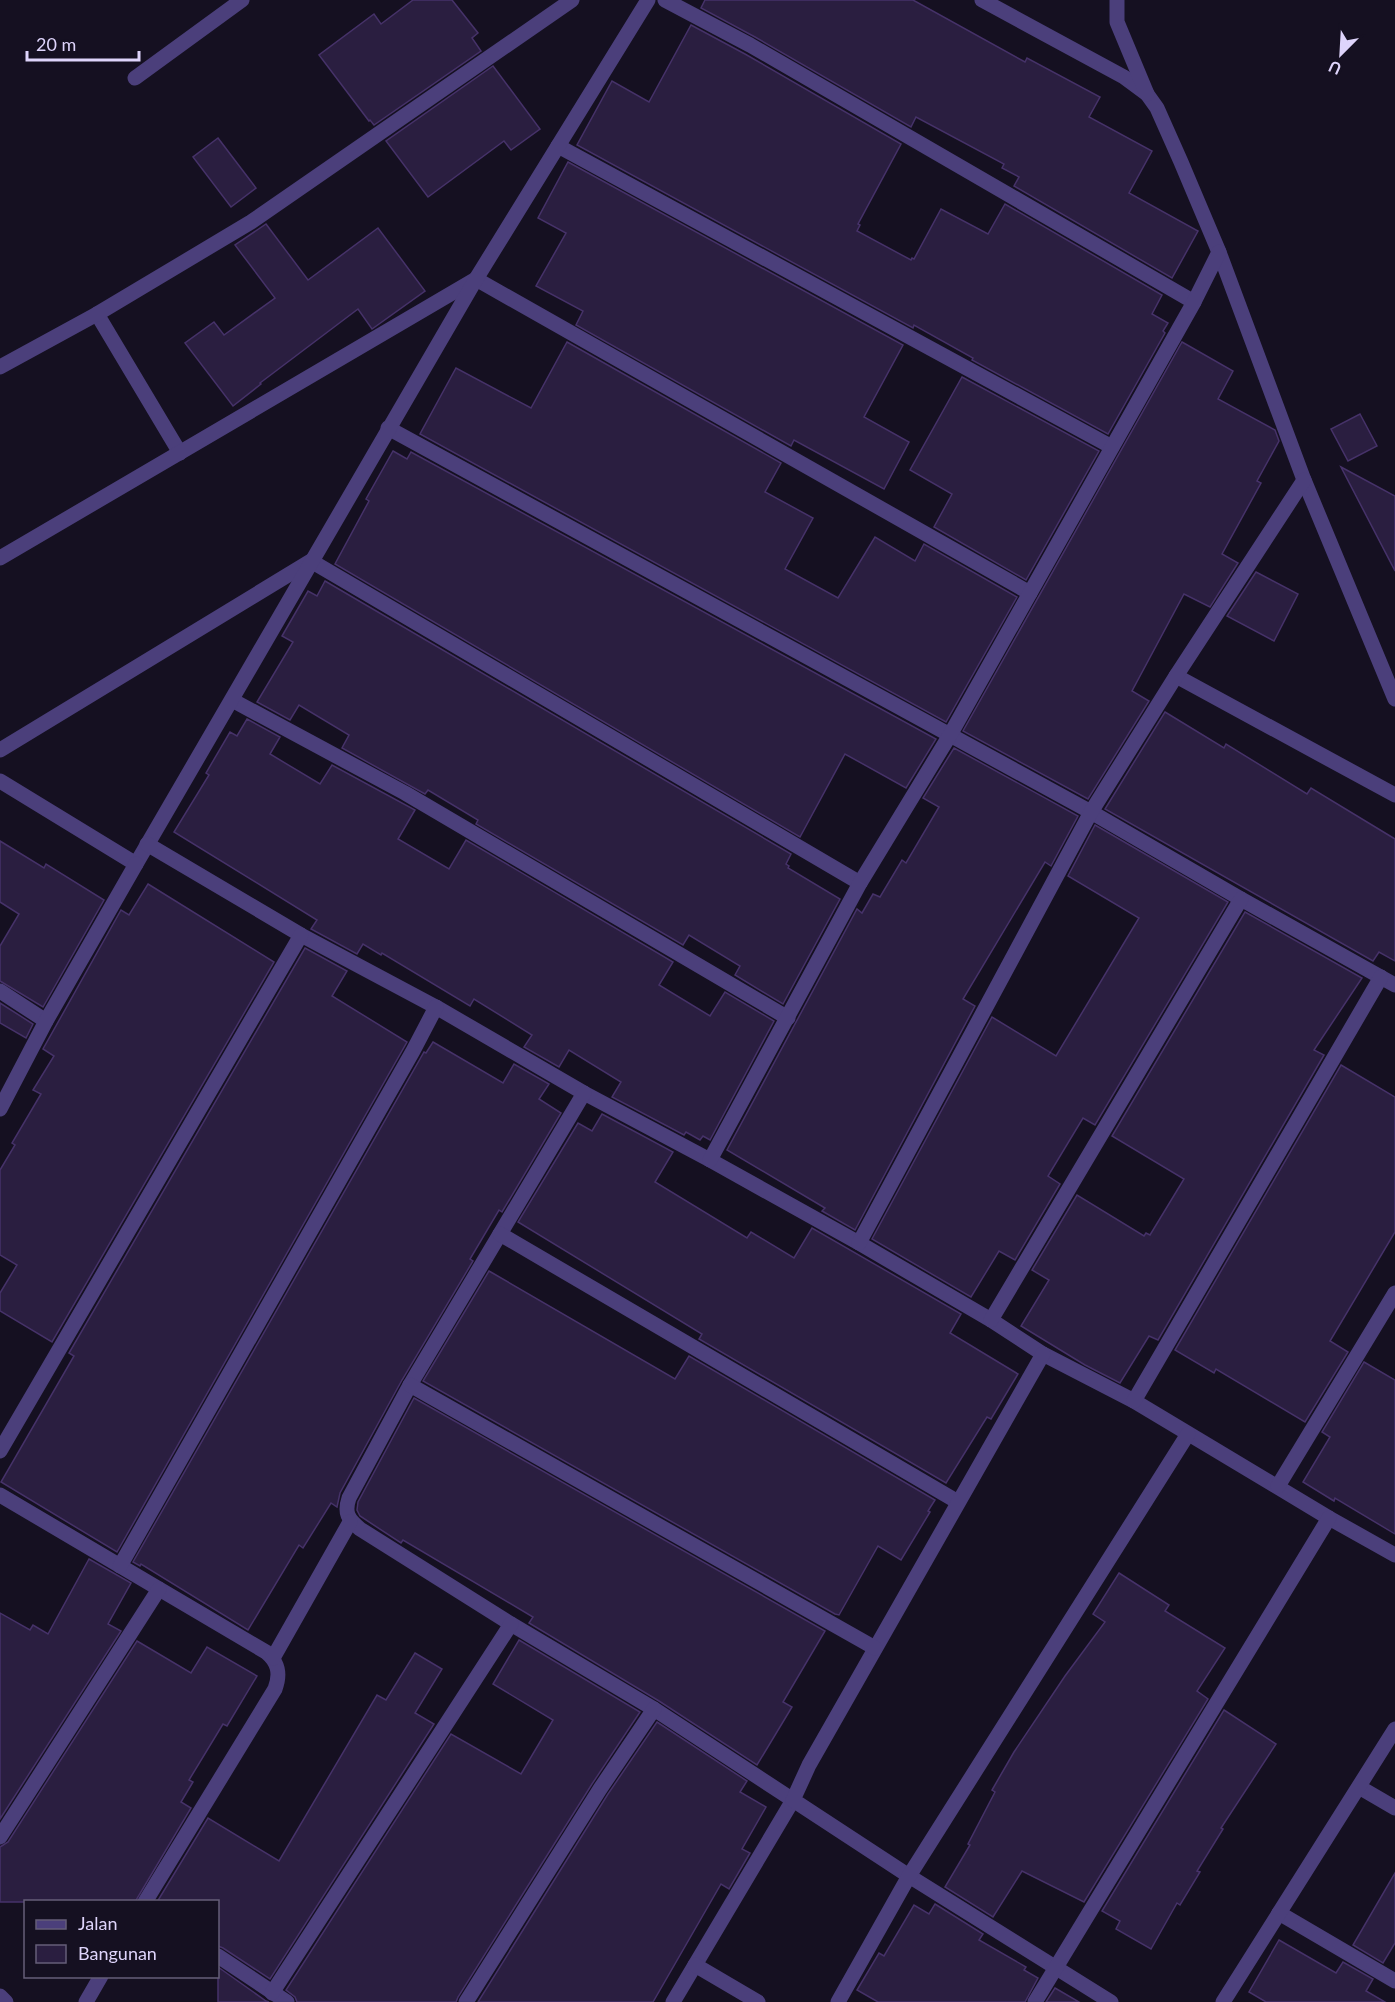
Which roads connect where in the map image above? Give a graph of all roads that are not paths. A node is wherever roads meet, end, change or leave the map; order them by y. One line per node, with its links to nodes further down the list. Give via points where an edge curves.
1 (242, 0): 7 (street)
2 (572, 0): 13 (street, via 250,222)
3 (648, 0): 9 (street)
4 (665, 0): 12 (street, via 750,45)
5 (982, 0): 8 (street, via 1124,77)
6 (1117, 0): 8 (street, via 1117,22)
7 (135, 78)
8 (1147, 94): 10 (street)
9 (558, 146): 11 (street); 16 (street)
10 (1219, 252): 12 (street); 18 (street)
11 (476, 279): 15 (street); 17 (street); 21 (street)
12 (1194, 302): 16 (street)
13 (98, 314): 14 (street); 17 (street)
14 (0, 368)
15 (388, 428): 20 (street); 25 (street)
16 (1112, 447): 21 (street)
17 (180, 453): 19 (street)
18 (1304, 480): 22 (street); 23 (street)
19 (0, 558)
20 (311, 561): 24 (street); 26 (street); 32 (street)
21 (1030, 593): 25 (street)
22 (1176, 676): 28 (street); 29 (street)
23 (1395, 699)
24 (232, 700): 30 (street); 39 (street, via 405,793)
25 (950, 735): 29 (street); 32 (street)
26 (0, 750)
27 (0, 781): 31 (street)
28 (1395, 795)
29 (1091, 812): 33 (street); 45 (street)
30 (147, 844): 31 (street); 34 (street)
31 (136, 864): 40 (street)
32 (860, 883): 39 (street)
33 (1241, 899): 35 (street); 47 (street)
34 (301, 935): 38 (street); 52 (street)
35 (1381, 977): 36 (street); 50 (street)
36 (1395, 985)
37 (0, 990): 40 (street)
38 (436, 1007): 41 (street); 59 (street)
39 (788, 1018): 43 (street)
40 (46, 1021): 42 (street)
41 (584, 1093): 43 (street); 44 (street)
42 (0, 1108)
43 (710, 1160): 45 (street)
44 (501, 1234): 49 (street); 55 (street)
45 (859, 1244): 47 (street)
46 (1395, 1293): 53 (street)
47 (991, 1320): 48 (street)
48 (1043, 1354): 50 (street); 55 (street)
49 (410, 1385): 57 (street, via 349,1498 346,1508); 62 (street)
50 (1134, 1401): 51 (street)
51 (1188, 1434): 53 (street); 70 (street)
52 (0, 1451)
53 (1278, 1486): 56 (street)
54 (2, 1500): 59 (street)
55 (958, 1502): 62 (street)
56 (1329, 1518): 58 (street); 75 (street)
57 (351, 1522): 61 (street); 63 (street)
58 (1395, 1555)
59 (120, 1566): 60 (street)
60 (159, 1589): 63 (street); 69 (street)
61 (511, 1624): 64 (street); 78 (street)
62 (875, 1648): 67 (street)
63 (273, 1658): 71 (street, via 278,1673 275,1689)
64 (654, 1709): 67 (street); 83 (street)
65 (1395, 1729): 66 (street)
66 (1359, 1787): 68 (street); 72 (street)
67 (793, 1800): 70 (street); 74 (street)
68 (1395, 1808)
69 (0, 1837)
70 (909, 1876): 75 (street); 86 (street)
71 (146, 1900)
72 (1279, 1913): 77 (street); 89 (street)
73 (219, 1957): 78 (street)
74 (695, 1965): 84 (street); 85 (street)
75 (1055, 1967): 87 (street); 88 (street)
76 (100, 1978): 81 (street)
77 (1395, 1981)
78 (272, 1993): 82 (street)
79 (0, 1996): 80 (street)
80 (6, 2002)
81 (86, 2002)
82 (287, 2002)
83 (465, 2002)
84 (673, 2002)
85 (758, 2002)
86 (838, 2002)
87 (1035, 2002)
88 (1111, 2002)
89 (1223, 2002)

